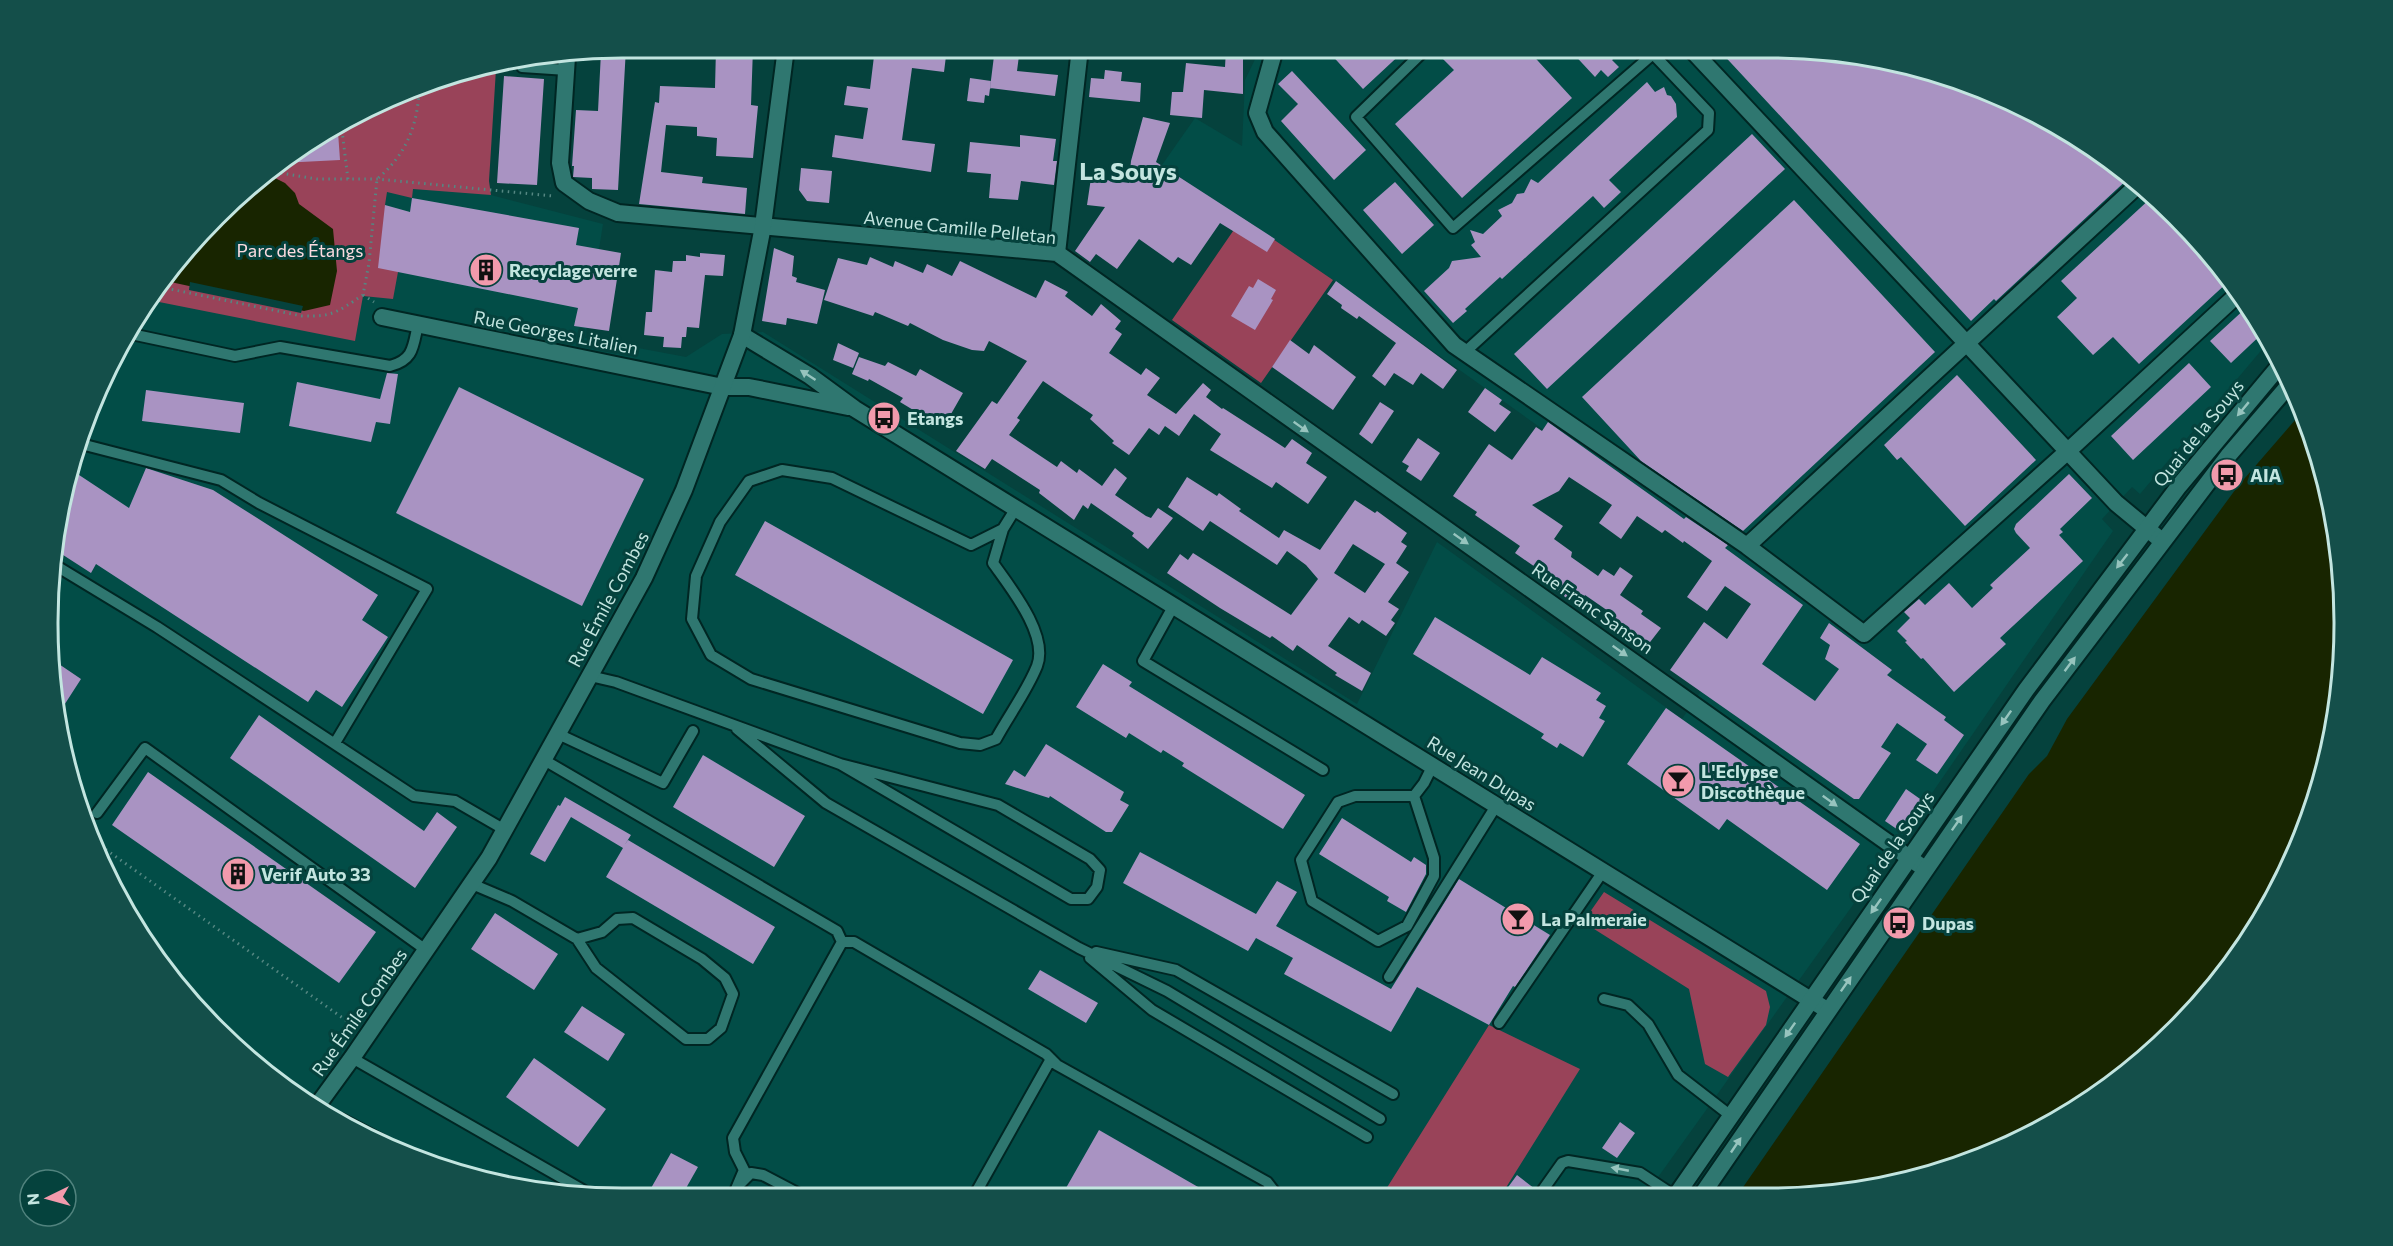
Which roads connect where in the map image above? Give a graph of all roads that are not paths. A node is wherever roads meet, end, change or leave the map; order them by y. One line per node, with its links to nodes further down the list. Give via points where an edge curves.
1 (785, 58): 11 (street, Rue Émile Combes)
2 (1079, 58): 12 (street)
3 (1272, 58): 19 (street, via 1257,113 1265,132 1454,345)
4 (1417, 58): 5 (lane, via 1356,117 1453,228)
5 (1648, 58)
6 (1657, 58): 19 (lane, via 1710,113 1708,130)
7 (1698, 58): 18 (street)
8 (567, 64): 9 (lane); 11 (street, Avenue Camille Pelletan, via 560,163 564,183 589,201 618,213)
9 (527, 67)
10 (2132, 190): 18 (street)
11 (763, 226): 12 (street, Avenue Camille Pelletan); 17 (street, Rue Émile Combes)
12 (1057, 253): 23 (street, Avenue Camille Pelletan)
13 (2232, 299): 26 (street)
14 (382, 317): 15 (street, Rue Georges Litalien)
15 (418, 324): 16 (lane, via 412,352 403,363 390,366 280,347 235,356); 21 (street, Rue Georges Litalien)
16 (138, 335)
17 (742, 335): 21 (street, Rue Émile Combes); 24 (street, Rue Jean Dupas, one-way to 17)
18 (1966, 342): 26 (street); 31 (street)
19 (1466, 352): 31 (street)
20 (2275, 371): 28 (street, Quai de la Souys, one-way to 28)
21 (723, 387): 24 (street, Rue Georges Litalien, via 749,387); 34 (street, Rue Émile Combes, via 662,539)
22 (2284, 391): 30 (street, Quai de la Souys)
23 (1253, 393): 47 (street, Rue Franc Sanson, one-way to 47)
24 (855, 409): 27 (street, Rue Jean Dupas)
25 (87, 446): 38 (lane, via 221,480 427,589)
26 (2068, 451): 28 (street, via 2116,503); 31 (street, via 1864,634)
27 (1016, 508): 29 (lane); 33 (street, Rue Jean Dupas)
28 (2147, 528): 30 (street); 47 (street, Quai de la Souys, one-way to 47, via 2026,690)
29 (1003, 529): 29 (lane, via 971,546 832,478 782,470 749,481 720,522 696,576 692,619 711,656 751,679 960,743 980,745 996,739 1038,664 1038,639 1021,603 993,563)
30 (2162, 541): 48 (street, Quai de la Souys, one-way to 30)
31 (1747, 546)
32 (61, 569): 38 (lane)
33 (1174, 605): 41 (street, Rue Jean Dupas); 42 (lane, via 1143,661)
34 (590, 676): 35 (lane); 37 (street, Rue Émile Combes)
35 (729, 723): 40 (lane); 53 (lane, via 826,802)
36 (693, 731): 37 (lane, via 663,783)
37 (558, 734): 39 (street, Rue Émile Combes)
38 (335, 743): 46 (lane, via 414,796 455,801)
39 (544, 760): 46 (street, Rue Émile Combes); 52 (lane, via 837,931)
40 (840, 764): 40 (lane, via 1071,898 1088,899 1097,887 1100,870 1090,859 998,805)
41 (1433, 765): 43 (lane); 44 (street, Rue Jean Dupas)
42 (1323, 770)
43 (1414, 796): 43 (lane, via 1355,796 1338,802 1301,860 1312,901 1378,941 1407,927 1434,876 1434,858)
44 (1496, 806): 49 (street, Rue Jean Dupas); 55 (lane)
45 (97, 813): 54 (lane, via 145,748)
46 (505, 830): 50 (street, Rue Émile Combes)
47 (1909, 858): 48 (street, Rue Franc Sanson); 57 (street, Quai de la Souys, one-way to 57)
48 (1925, 869): 58 (street, Quai de la Souys, one-way to 48)
49 (1604, 870): 57 (street, Rue Jean Dupas); 59 (lane)
50 (472, 884): 51 (lane, via 512,901); 54 (street, Rue Émile Combes)
51 (577, 939): 51 (lane, via 596,968 686,1039 708,1039 721,1028 733,994 725,978 702,959 633,918 617,919 602,932)
52 (842, 942): 61 (lane, via 854,942); 68 (lane, via 733,1138 744,1170)
53 (1079, 948): 62 (lane, via 1176,970); 65 (lane, via 1167,991); 66 (lane, via 1152,1010)
54 (426, 950): 60 (street, Rue Émile Combes)
55 (1389, 977)
56 (1604, 999): 64 (lane, via 1628,1005 1648,1023 1678,1075)
57 (1811, 999): 58 (street, Rue Jean Dupas); 64 (street, Quai de la Souys, one-way to 64)
58 (1827, 1010): 76 (street, Quai de la Souys, one-way to 58)
59 (1499, 1023)
60 (352, 1058): 63 (street, Rue Émile Combes); 67 (lane)
61 (1052, 1059): 71 (lane); 72 (lane)
62 (1393, 1094)
63 (322, 1100)
64 (1731, 1116): 75 (street, Quai de la Souys)
65 (1380, 1119)
66 (1367, 1137)
67 (574, 1185)
68 (739, 1185): 69 (lane); 70 (lane, via 751,1173)
69 (737, 1188)
70 (788, 1188)
71 (979, 1188)
72 (1272, 1188)
73 (1544, 1188): 74 (lane, one-way to 73, via 1640,1173 1568,1161)
74 (1664, 1188)
75 (1678, 1188)
76 (1706, 1188)

